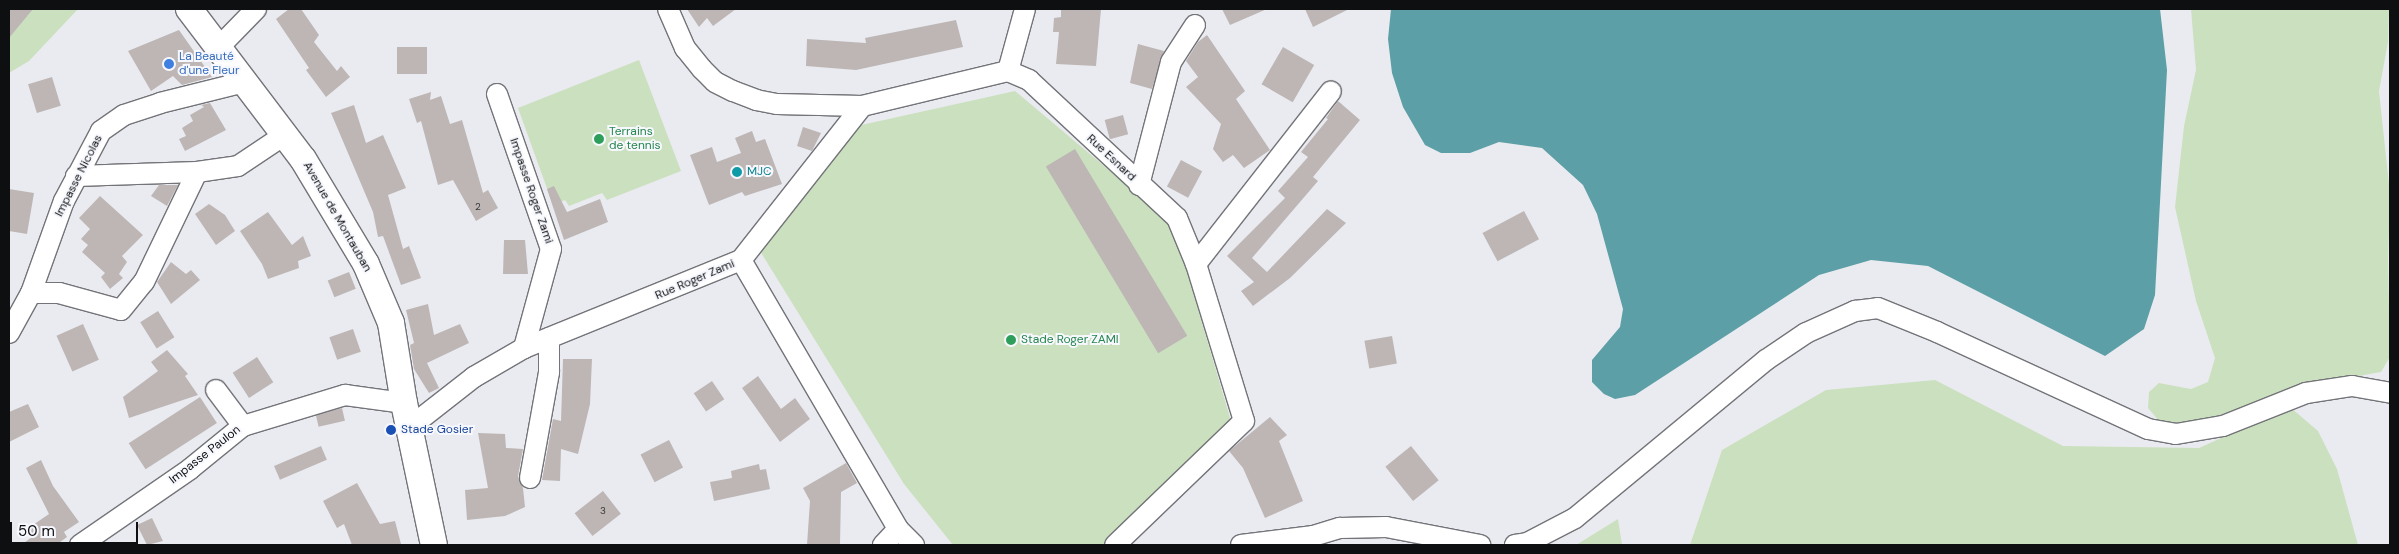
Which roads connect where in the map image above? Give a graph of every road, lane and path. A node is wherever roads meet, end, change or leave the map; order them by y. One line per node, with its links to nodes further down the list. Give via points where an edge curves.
1 (189, 9): 6 (main road, Avenue de Montauban)
2 (256, 9): 6 (street)
3 (668, 9): 11 (street, via 685,48 715,82 756,100 777,104)
4 (1025, 9): 7 (street)
5 (1195, 25): 15 (street, via 1171,62)
6 (217, 49): 8 (main road, Avenue de Montauban)
7 (1008, 72): 11 (street); 15 (street, Rue Esnard, via 1029,80)
8 (244, 82): 12 (main road, Avenue de Montauban); 14 (street, Impasse Nicolas, via 160,102 124,115 101,131)
9 (1331, 91): 17 (street)
10 (497, 94): 21 (street, Impasse Roger Zami, via 551,249)
11 (862, 106): 16 (street)
12 (283, 136): 13 (street, via 238,166); 24 (main road, Avenue de Montauban, via 303,159 366,264 390,323)
13 (197, 172): 14 (street); 18 (street, via 170,222 144,282 121,310 59,293)
14 (76, 176): 18 (street, Impasse Nicolas)
15 (1139, 185): 17 (street, Rue Esnard, via 1177,218)
16 (741, 260): 20 (street, Rue Roger Zami); 27 (street, Rue Roger Zami)
17 (1196, 264): 32 (street, Rue Esnard, via 1244,421)
18 (30, 293): 19 (street, Impasse Nicolas)
19 (9, 333)
20 (549, 338): 21 (street, Rue Roger Zami); 26 (street, via 549,372)
21 (524, 348): 24 (street, Rue Roger Zami)
22 (216, 390): 25 (street)
23 (2390, 393): 35 (street, via 2352,386 2306,393 2223,426 2176,434 2148,429 1878,308 1855,311 1806,333 1766,360 1575,518 1528,543)
24 (407, 415): 25 (street, Impasse Paulon, via 344,395); 29 (main road, Avenue de Montauban)
25 (243, 426): 28 (street, Impasse Paulon, via 190,469)
26 (530, 478)
27 (898, 529): 30 (street); 31 (street, Rue Roger Zami)
28 (80, 545)
29 (434, 545)
30 (883, 545)
31 (914, 545)
32 (1115, 545)
33 (1241, 545): 34 (street, via 1313,536 1340,528 1386,527)
34 (1480, 545)
35 (1515, 545)

